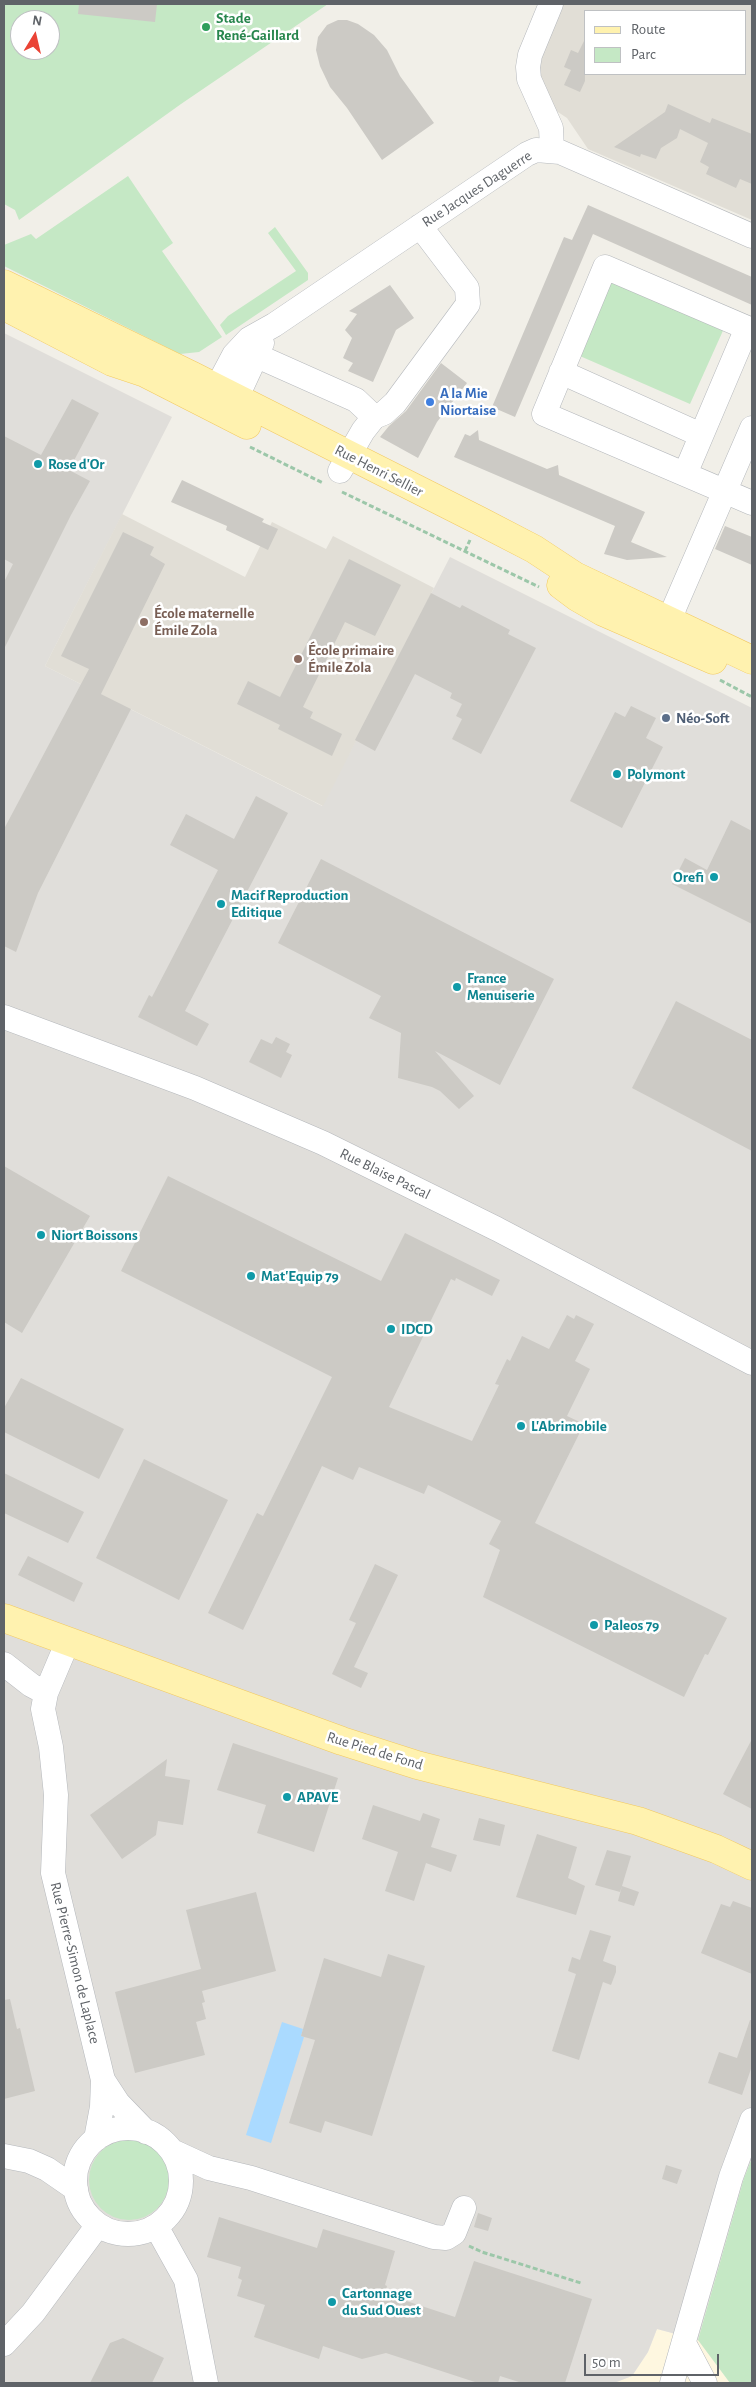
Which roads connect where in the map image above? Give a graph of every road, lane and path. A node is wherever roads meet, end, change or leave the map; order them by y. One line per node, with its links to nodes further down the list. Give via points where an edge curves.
1 (551, 4): 2 (street, via 528,67 529,79 551,128)
2 (552, 150): 3 (street, Rue Jacques Daguerre, via 536,150 527,154); 4 (street, Rue Jacques Daguerre)
3 (420, 226): 7 (street, Rue Jacques Daguerre); 12 (street, via 467,288 468,304 395,403)
4 (752, 236)
5 (4, 284): 11 (main road, Rue Henri Sellier)
6 (4, 306): 11 (main road, Rue Henri Sellier, via 112,362)
7 (274, 325): 9 (street, Rue Jacques Daguerre); 11 (street, Rue Jacques Daguerre, via 240,347)
8 (749, 329): 10 (street, via 605,267); 14 (street)
9 (255, 355): 11 (street, Rue Jacques Daguerre); 12 (street, via 356,400)
10 (561, 372): 14 (street); 16 (street, via 544,414)
11 (222, 402): 17 (main road, Rue Henri Sellier)
12 (374, 417): 17 (street)
13 (752, 428): 18 (street)
14 (701, 435): 16 (street)
15 (241, 443): 17 (path)
16 (685, 474): 18 (street)
17 (339, 476): 20 (path); 21 (main road, Rue Henri Sellier, via 534,549 576,576); 24 (main road, Rue Henri Sellier, via 541,573 603,612)
18 (725, 491): 19 (street); 21 (street)
19 (752, 503)
20 (546, 591)
21 (670, 621): 22 (main road, Rue Henri Sellier)
22 (752, 660)
23 (717, 679): 24 (path)
24 (751, 690)
25 (4, 1017): 26 (street, Rue Blaise Pascal, via 195,1088 323,1143 497,1229)
26 (752, 1363)
27 (4, 1618): 28 (main road, Rue Pied de Fond)
28 (68, 1641): 30 (street, Rue Pierre-Simon de Laplace); 31 (main road, Rue Pied de Fond, via 377,1753 630,1819 691,1839)
29 (4, 1664): 30 (street)
30 (46, 1693): 32 (street, Rue Pierre-Simon de Laplace, via 42,1709 51,1747 56,1795 53,1873)
31 (752, 1866)
32 (103, 2080): 34 (street, Rue Pierre-Simon de Laplace, via 118,2103); 35 (street, Rue Pierre-Simon de Laplace, via 102,2107)
33 (752, 2120): 48 (street, via 731,2177)
34 (146, 2132): 35 (street, via 134,2129 108,2132); 36 (street, via 161,2139)
35 (90, 2146): 38 (street, via 60,2158); 40 (street, via 78,2166)
36 (172, 2151): 39 (street); 41 (street, via 181,2174)
37 (4, 2156): 38 (street)
38 (28, 2161): 40 (street, via 58,2174)
39 (228, 2174): 41 (street, via 208,2181); 45 (street, via 251,2178 434,2237)
40 (76, 2189): 43 (street, via 80,2203)
41 (179, 2199): 44 (street, via 170,2214)
42 (464, 2208): 45 (street)
43 (98, 2225): 44 (street, via 127,2234); 47 (street, via 33,2313)
44 (156, 2226): 49 (street, via 180,2266 188,2287)
45 (450, 2237): 46 (path, via 482,2252)
46 (581, 2283)
47 (4, 2344)
48 (685, 2344): 50 (street); 51 (street)
49 (206, 2383)
50 (672, 2383)
51 (705, 2383)

